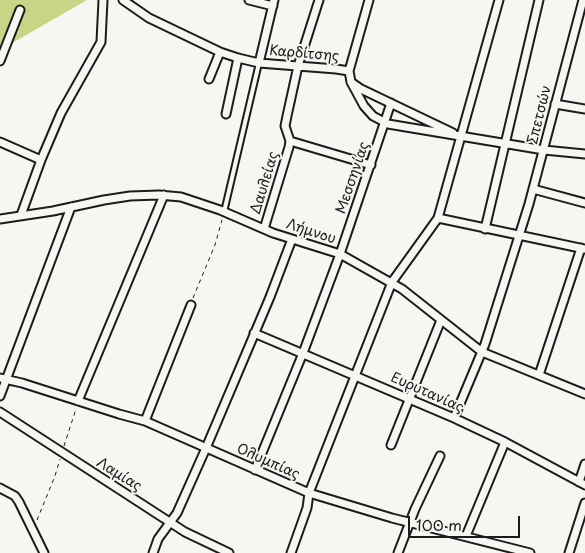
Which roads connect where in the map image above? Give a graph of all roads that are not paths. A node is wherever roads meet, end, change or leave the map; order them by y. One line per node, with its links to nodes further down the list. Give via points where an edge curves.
1 (103, 0): 30 (street, via 101,42 61,113)
2 (122, 0): 11 (street, Καρδίτσης, via 149,18)
3 (249, 0): 9 (street)
4 (319, 0): 15 (street, Δαυλείας)
5 (369, 0): 16 (street)
6 (498, 0): 24 (street)
7 (539, 0): 27 (street)
8 (583, 0): 20 (street, Σπετσών)
9 (274, 3): 14 (street)
10 (20, 10): 13 (street)
11 (220, 52): 12 (street, Καρδίτσης); 17 (street)
12 (238, 58): 14 (street, Καρδίτσης); 22 (street)
13 (0, 61)
14 (260, 63): 15 (street, Καρδίτσης); 36 (lane)
15 (298, 66): 16 (street, Καρδίτσης); 25 (street, Δαυλείας, via 285,126)
16 (349, 72): 18 (street, Καρδίτσης)
17 (209, 79)
18 (351, 82): 19 (street); 23 (street, Καρδίτσης, via 364,106)
19 (391, 103): 23 (street, Μεσσηνίας); 24 (street)
20 (555, 104): 21 (street); 28 (street, Σπετσών)
21 (585, 109)
22 (226, 114)
23 (384, 123): 24 (street, Καρδίτσης); 31 (street, Μεσσηνίας)
24 (460, 136): 27 (street, Καρδίτσης); 38 (street)
25 (290, 141): 31 (street); 40 (street, Δαυλείας)
26 (0, 142): 30 (street)
27 (505, 144): 28 (street, Καρδίτσης); 41 (street)
28 (544, 150): 29 (street, Καρδίτσης); 32 (street, Σπετσών)
29 (585, 154)
30 (41, 160): 37 (street)
31 (371, 165): 45 (street, Μεσσηνίας)
32 (534, 189): 34 (street); 42 (street, Σπετσών)
33 (164, 195): 35 (street, Λήμνου, via 122,197); 36 (street, Λήμνου, via 181,197); 58 (street)
34 (585, 203)
35 (71, 207): 37 (street, Λήμνου); 54 (street)
36 (224, 212): 40 (street, Λήμνου)
37 (21, 215): 39 (street, Λήμνου)
38 (438, 218): 41 (street); 46 (street)
39 (0, 219)
40 (264, 229): 43 (street, Λήμνου)
41 (485, 229): 42 (street)
42 (519, 236): 44 (street); 50 (street, Σπετσών)
43 (292, 239): 45 (street, Λήμνου); 49 (street)
44 (583, 249): 52 (street)
45 (340, 254): 46 (street, Λήμνου); 51 (street, Μεσσηνίας)
46 (392, 282): 48 (street, Λήμνου); 53 (street)
47 (191, 305): 61 (street)
48 (441, 320): 50 (street, Λήμνου); 57 (street)
49 (254, 333): 51 (street, Ευρυτανίας); 64 (street)
50 (482, 352): 52 (street, Λήμνου); 60 (street, Σπετσών)
51 (303, 353): 53 (street, Ευρυτανίας); 67 (street, Μεσσηνίας)
52 (539, 375): 55 (street, Λήμνου)
53 (356, 376): 57 (street, Ευρυτανίας); 70 (street)
54 (3, 379): 56 (street); 58 (street, Ολυμπίας)
55 (585, 394)
56 (0, 396)
57 (410, 399): 60 (street, Ευρυτανίας); 63 (street)
58 (78, 401): 61 (street, Ολυμπίας)
59 (0, 412): 73 (street, Λαμίας)
60 (454, 418): 62 (street, Ευρυτανίας)
61 (145, 421): 64 (street, Ολυμπίας)
62 (505, 442): 68 (street, Ευρυτανίας); 74 (street)
63 (391, 445)
64 (206, 448): 67 (street, Ολυμπίας); 73 (street)
65 (440, 456): 72 (street)
66 (585, 464): 68 (street)
67 (255, 470): 70 (street, Ολυμπίας)
68 (582, 483)
69 (0, 488): 75 (street, via 15,496)
70 (308, 493): 72 (street, Ολυμπίας); 78 (street, via 307,508)
71 (585, 503): 81 (street)
72 (410, 522): 74 (street, Ολυμπίας); 79 (street)
73 (171, 523): 76 (street, via 158,539); 77 (street, Λαμίας)
74 (466, 536): 80 (street, Ολυμπίας)
75 (44, 553)
76 (153, 553)
77 (229, 553)
78 (291, 553)
79 (398, 553)
80 (527, 553)
81 (569, 553)

